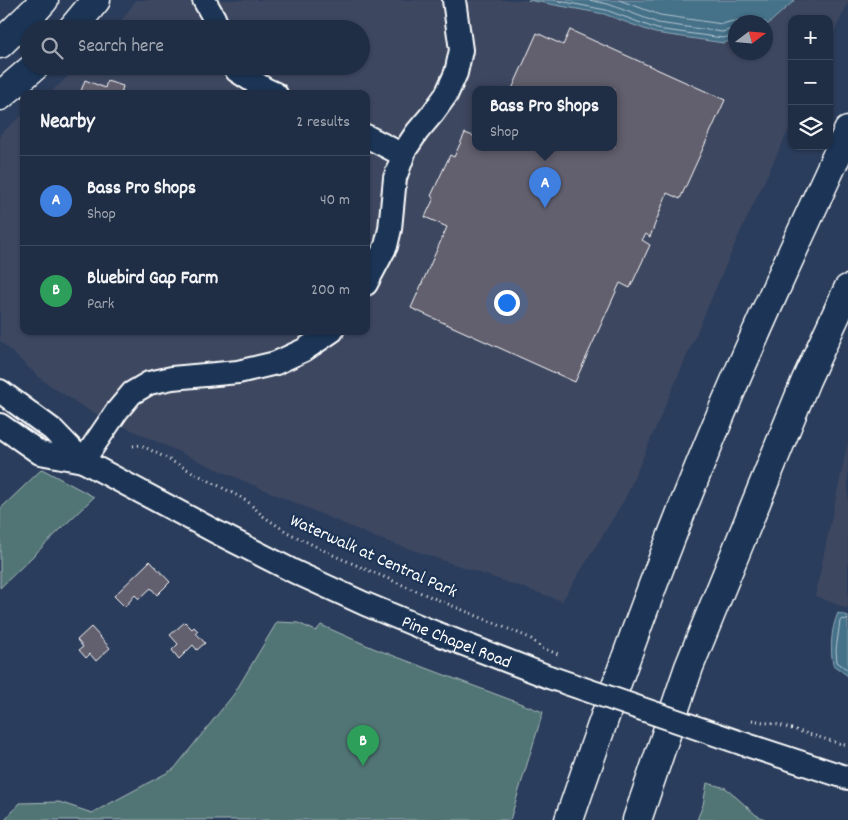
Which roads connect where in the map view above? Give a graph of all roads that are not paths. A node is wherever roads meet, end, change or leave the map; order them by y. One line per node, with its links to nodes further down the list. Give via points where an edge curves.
1 (44, 0): 5 (main road)
2 (96, 0): 6 (main road)
3 (204, 0): 7 (street)
4 (454, 0): 16 (street, via 461,50 456,73 446,95)
5 (24, 20)
6 (79, 20)
7 (215, 20)
8 (20, 24): 9 (main road)
9 (0, 44)
10 (24, 75): 13 (main road)
11 (244, 75): 12 (street)
12 (267, 90)
13 (0, 96)
14 (848, 131): 24 (main road, via 785,266 711,439 658,571)
15 (370, 138): 16 (street)
16 (403, 155): 17 (street, via 395,178 386,246)
17 (370, 276)
18 (848, 289): 25 (main road, via 806,380 690,667)
19 (326, 335): 22 (street, via 276,363 238,372 150,383 132,393 117,410)
20 (0, 391): 22 (street, Pine Chapel Road, via 54,430)
21 (0, 425): 22 (street, Pine Chapel Road, via 40,453)
22 (83, 461): 23 (street, Pine Chapel Road, bridge, via 218,534 365,604 549,677)
23 (848, 778)
24 (569, 820)
25 (637, 820)

